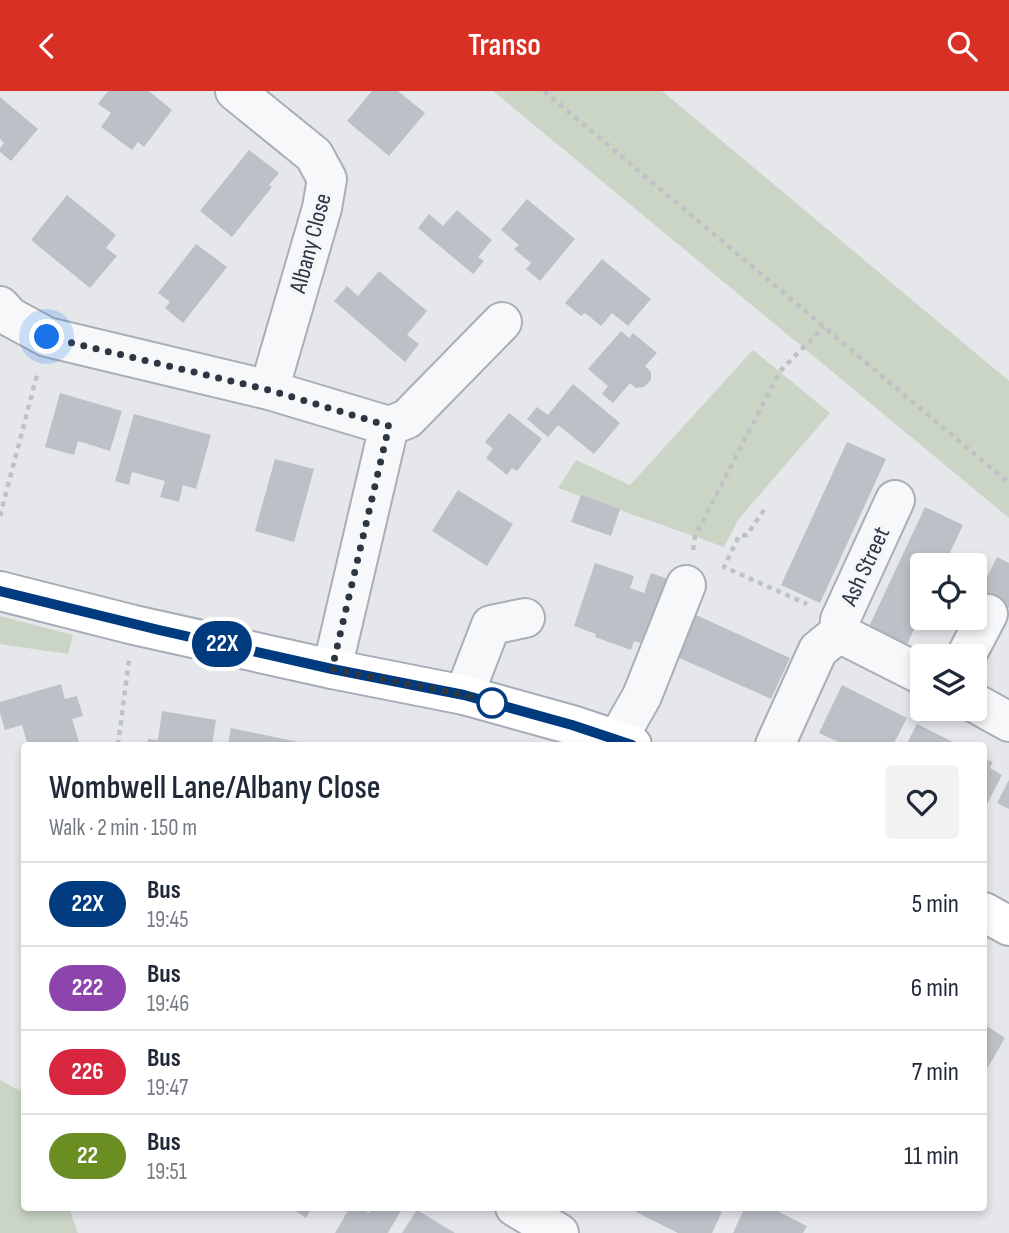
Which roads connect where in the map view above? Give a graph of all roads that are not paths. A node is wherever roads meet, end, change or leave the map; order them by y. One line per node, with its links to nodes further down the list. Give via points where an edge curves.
1 (235, 91): 4 (street, Albany Close, via 314,155 327,179)
2 (0, 306): 4 (street, via 10,317 47,337)
3 (502, 323): 5 (street, via 407,419)
4 (269, 390): 5 (street)
5 (389, 426): 14 (street)
6 (895, 500): 11 (street, Ash Street)
7 (686, 585): 19 (street)
8 (0, 591): 14 (main road)
9 (988, 614): 12 (street)
10 (525, 618): 15 (street, via 491,625)
11 (839, 626): 13 (street, Ash Street); 20 (street, Ash Street, via 818,650)
12 (973, 644)
13 (910, 668)
14 (332, 669): 15 (main road)
15 (464, 695): 18 (main road)
16 (987, 710): 17 (street)
17 (1009, 722)
18 (622, 742)
19 (625, 742)
20 (776, 742)
21 (987, 914): 22 (main road)
22 (1009, 926)
23 (523, 1211): 24 (street)
24 (559, 1233)

